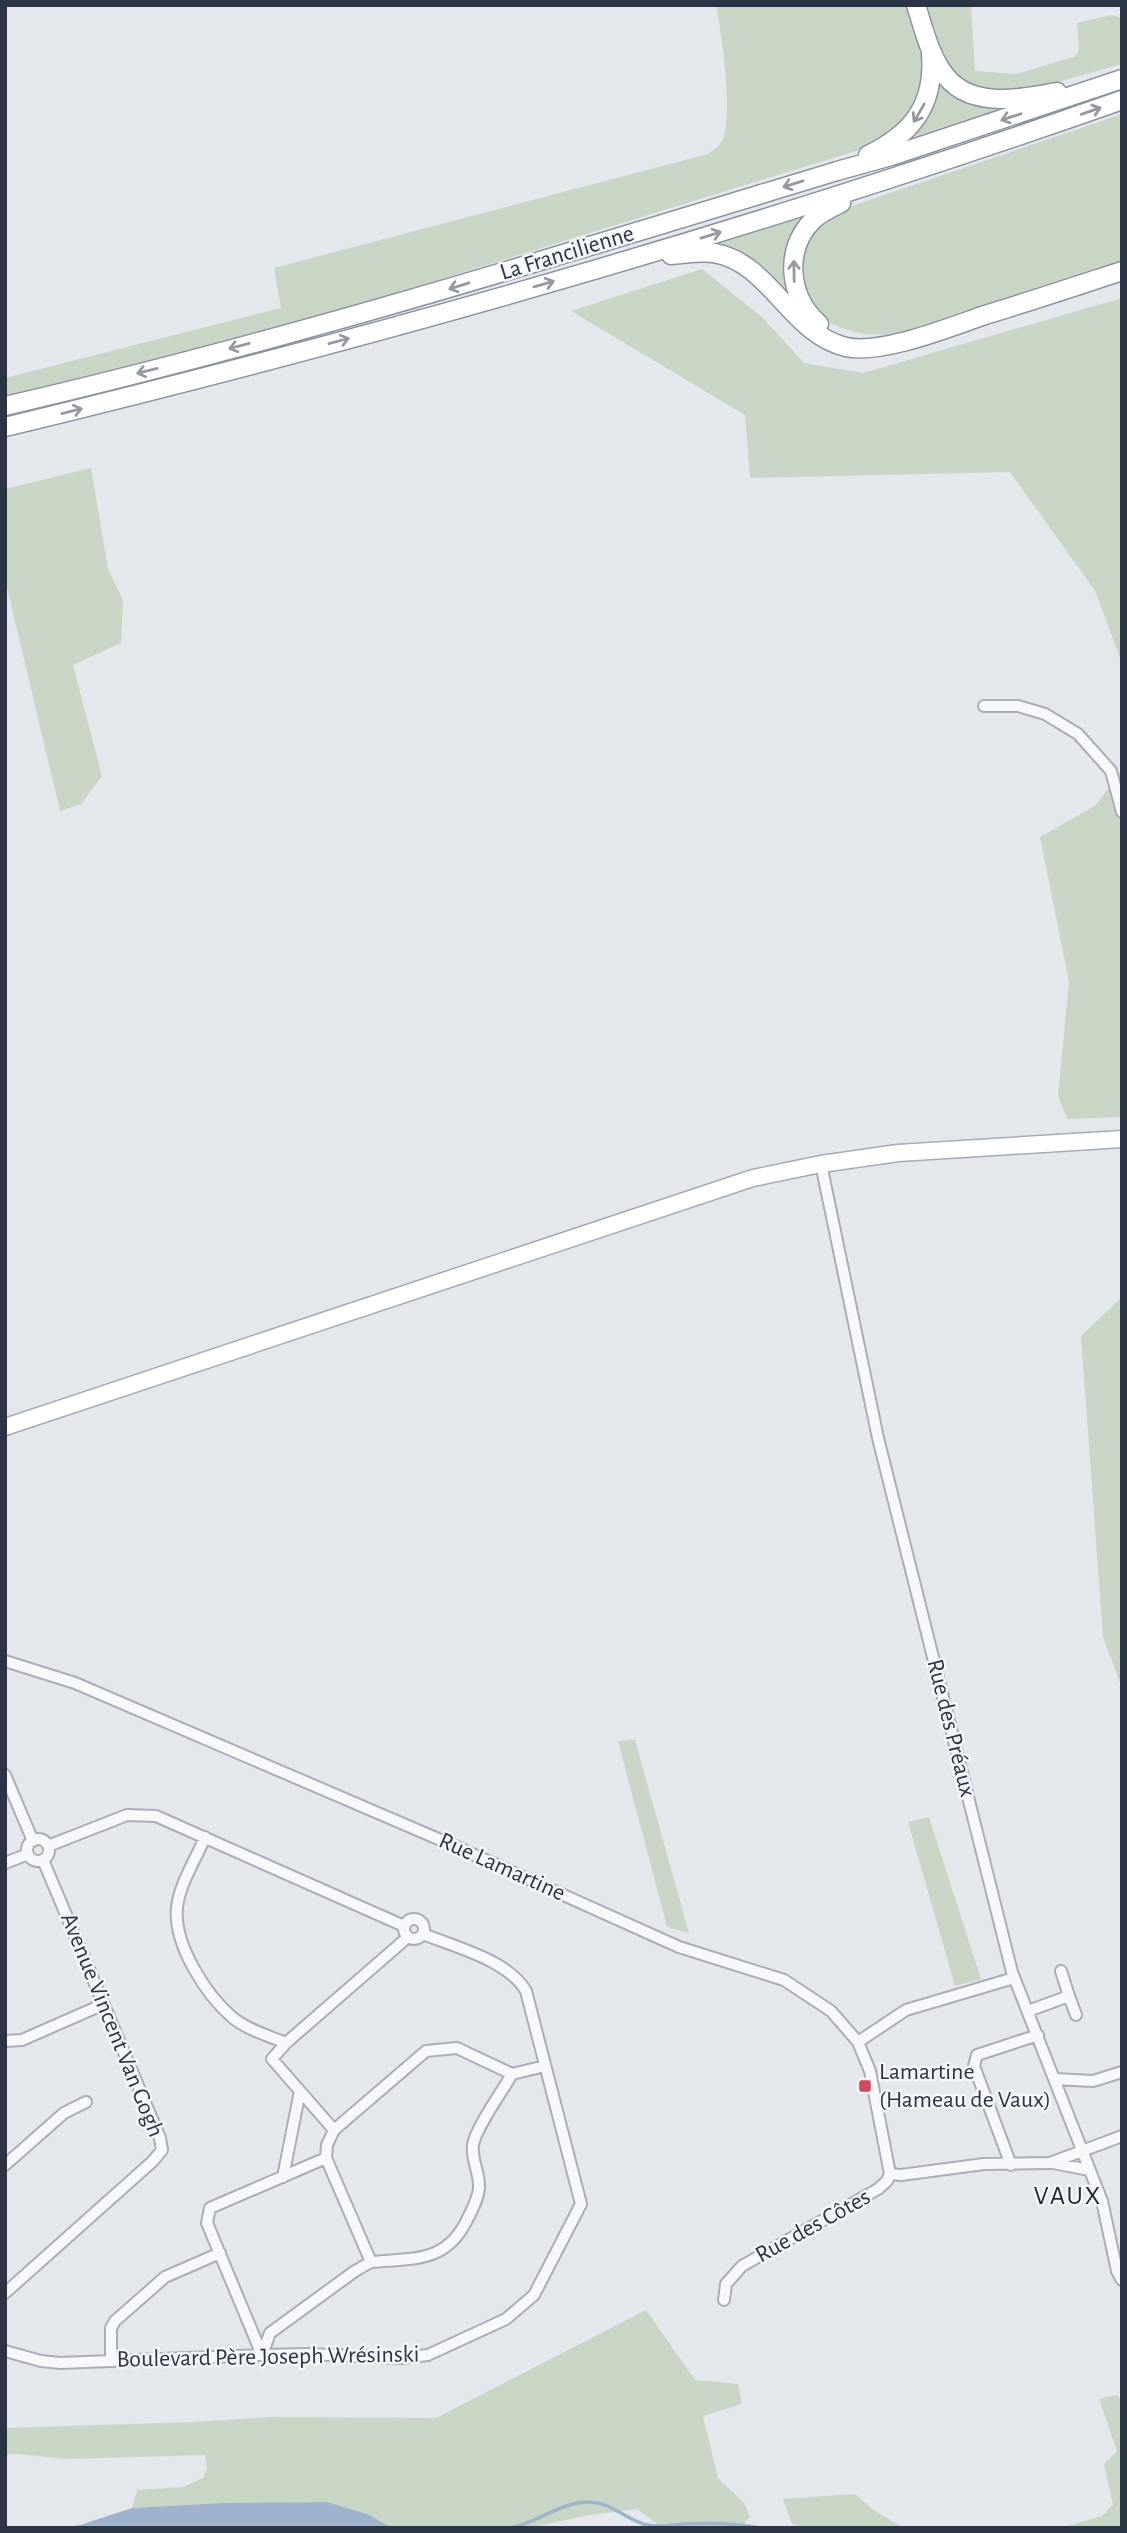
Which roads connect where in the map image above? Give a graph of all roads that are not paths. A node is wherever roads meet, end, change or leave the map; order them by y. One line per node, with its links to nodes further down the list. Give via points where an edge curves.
1 (916, 5): 2 (highway)
2 (930, 47): 3 (highway, via 948,80 980,97 1017,98); 6 (highway, one-way to 6, via 929,93 913,123 882,149)
3 (1117, 81): 6 (highway, La Francilienne, one-way to 6)
4 (1122, 100): 5 (highway, La Francilienne, one-way to 4)
5 (928, 168): 7 (highway, La Francilienne, one-way to 5); 9 (highway, one-way to 5, via 854,340 822,327 810,316 794,287 793,260 804,232 824,212)
6 (837, 171): 10 (highway, La Francilienne, one-way to 10, via 428,295)
7 (622, 262): 9 (highway, via 701,252 727,256 749,270 805,326 833,342 859,348); 11 (highway, La Francilienne, one-way to 7, via 228,371)
8 (1122, 271): 9 (highway)
9 (895, 343)
10 (5, 406)
11 (5, 427)
12 (984, 706): 13 (street, via 1018,706 1045,714 1078,733 1111,771)
13 (1122, 812)
14 (1122, 1139): 15 (main road, via 898,1153)
15 (821, 1164): 16 (main road, via 753,1178); 28 (street, Rue des Préaux, via 878,1438)
16 (5, 1427)
17 (5, 1661): 35 (street, Rue Lamartine, via 75,1683 679,1947 784,1980 831,2011)
18 (5, 1775): 20 (street)
19 (205, 1837): 21 (street, via 156,1816 136,1814); 25 (street); 36 (street, via 179,1896 180,1934 202,1984 233,2018)
20 (33, 1841): 21 (street); 22 (street)
21 (48, 1846): 23 (street)
22 (28, 1854): 23 (street); 24 (street)
23 (43, 1860): 30 (street, Avenue Vincent Van Gogh)
24 (5, 1863)
25 (406, 1932): 26 (street, via 414,1939); 26 (street, via 408,1920 417,1920); 36 (street)
26 (423, 1934): 37 (street, Boulevard Père Joseph Wrésinski, via 506,1969 520,1982)
27 (1061, 1971): 29 (street)
28 (1014, 1978): 31 (street, Rue des Préaux); 35 (street, via 906,2010)
29 (1069, 1996): 31 (street); 32 (street)
30 (104, 2004): 34 (street, via 22,2040); 56 (street, Avenue Vincent Van Gogh, via 162,2150)
31 (1028, 2011): 33 (street, Rue des Préaux)
32 (1076, 2015)
33 (1038, 2035): 40 (street, Rue des Préaux); 49 (street, via 977,2055 974,2066)
34 (5, 2041)
35 (858, 2042): 51 (street, Rue Lamartine, via 870,2071)
36 (286, 2043): 41 (street, via 272,2059)
37 (545, 2066): 39 (street); 59 (street, Boulevard Père Joseph Wrésinski, via 581,2204 534,2295 506,2319 428,2355)
38 (1122, 2072): 40 (street, via 1093,2081)
39 (512, 2074): 43 (street, via 457,2048 426,2051); 54 (street, via 475,2136 472,2154 477,2199 455,2240 429,2256)
40 (1054, 2079): 45 (street, Rue des Préaux)
41 (300, 2091): 43 (street); 52 (street)
42 (86, 2102): 48 (street, via 64,2113)
43 (334, 2130): 46 (street)
44 (1122, 2136): 45 (street, Rue des Côtes)
45 (1082, 2152): 47 (street, Rue des Côtes); 50 (street, Rue des Préaux)
46 (327, 2158): 52 (street); 54 (street)
47 (1050, 2163): 49 (street, Rue des Côtes); 50 (street)
48 (5, 2165)
49 (1011, 2165): 51 (street, Rue des Côtes)
50 (1089, 2170): 55 (street, Rue des Préaux, via 1102,2201)
51 (890, 2174): 57 (street, Rue des Côtes, via 878,2189 742,2266 726,2284)
52 (283, 2176): 53 (street, via 210,2208 207,2222)
53 (220, 2253): 59 (street); 60 (street, via 165,2277 116,2321 111,2328)
54 (371, 2262): 59 (street, via 270,2333)
55 (1122, 2280)
56 (5, 2293)
57 (724, 2300)
58 (5, 2351): 60 (street, Boulevard Père Joseph Wrésinski, via 60,2363)
59 (262, 2355): 60 (street, Boulevard Père Joseph Wrésinski)
60 (111, 2361)

